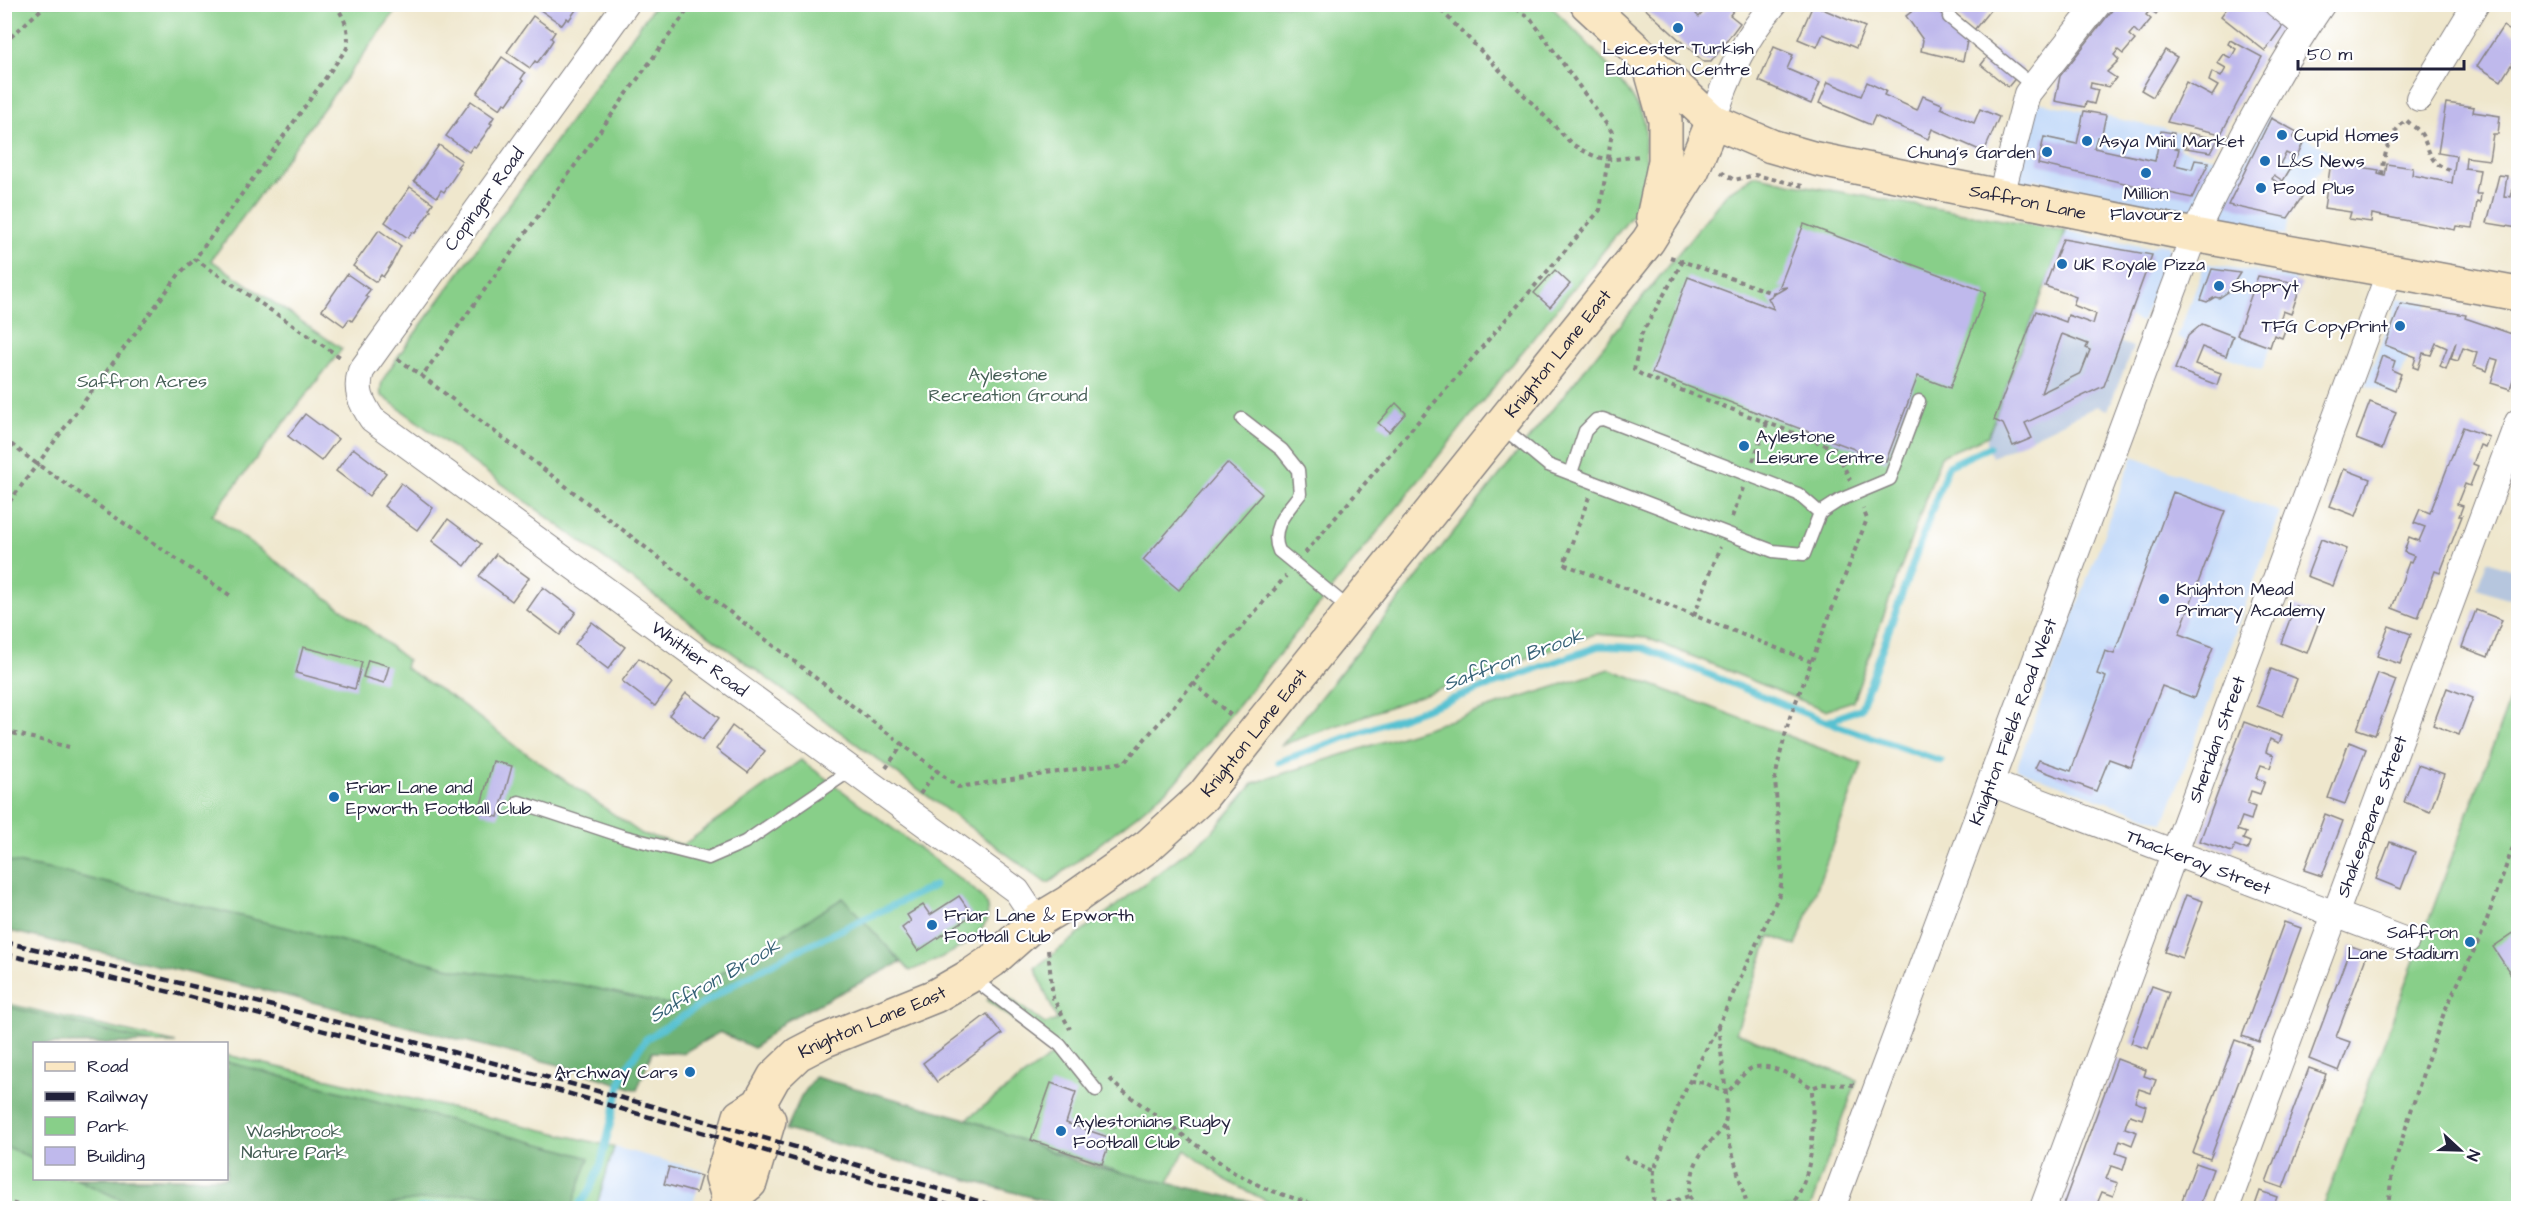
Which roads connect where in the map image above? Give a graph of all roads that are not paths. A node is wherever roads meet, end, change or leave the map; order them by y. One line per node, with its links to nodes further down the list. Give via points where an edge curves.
1 (626, 4): 19 (street, Copinger Road, via 361,371 357,384)
2 (1587, 4): 10 (street, Saffron Lane)
3 (1774, 4): 13 (street, via 1753,30 1736,61)
4 (2098, 4): 11 (street)
5 (2277, 4): 9 (street)
6 (2322, 4): 9 (street, Knighton Fields Road West)
7 (2473, 6): 12 (street)
8 (1949, 17): 11 (lane)
9 (2306, 27): 15 (street, Knighton Fields Road West, via 2262,100)
10 (1649, 63): 13 (street, Saffron Lane); 16 (street, Knighton Lane East, via 1665,120)
11 (2032, 85): 14 (street, via 2023,106)
12 (2419, 98)
13 (1713, 121): 14 (street, Saffron Lane, via 1771,146 1816,159); 16 (street, Knighton Lane East)
14 (2001, 196): 15 (street, Saffron Lane)
15 (2194, 235): 17 (street, Saffron Lane); 28 (street, Knighton Fields Road West)
16 (1659, 248): 23 (street, Knighton Lane East)
17 (2390, 271): 18 (street, Saffron Lane); 30 (street, Sheridan Street)
18 (2518, 294)
19 (359, 399): 27 (street, Whittier Road, via 372,419)
20 (1919, 401): 25 (lane, via 1890,479)
21 (1242, 419): 26 (lane, via 1282,450 1298,470 1300,494 1279,522 1274,540 1279,551)
22 (2518, 422): 31 (street, Shakespeare Street)
23 (1501, 426): 24 (lane, via 1548,465); 26 (street, Knighton Lane East)
24 (1570, 473): 25 (lane, via 1773,551 1804,554); 25 (lane, via 1586,431 1596,420 1603,419 1798,494)
25 (1820, 513)
26 (1353, 611): 32 (street, Knighton Lane East, via 1203,796 1148,846 1067,903)
27 (851, 770): 29 (lane, via 745,842 708,858 622,836); 32 (street, Whittier Road, via 1017,891)
28 (1990, 783): 30 (street, Thackeray Street); 37 (street, Knighton Fields Road West)
29 (519, 802)
30 (2175, 852): 31 (street, Thackeray Street); 38 (street, Sheridan Street)
31 (2336, 914): 33 (street, Thackeray Street); 39 (street, Shakespeare Street)
32 (1043, 936): 34 (street, Knighton Lane East)
33 (2406, 941)
34 (970, 976): 35 (lane, via 1060,1045); 36 (street, Knighton Lane East, via 935,996 798,1054 774,1077 759,1104 740,1116 722,1177)
35 (1096, 1090)
36 (727, 1204)
37 (1832, 1209)
38 (2043, 1209)
39 (2226, 1209)

